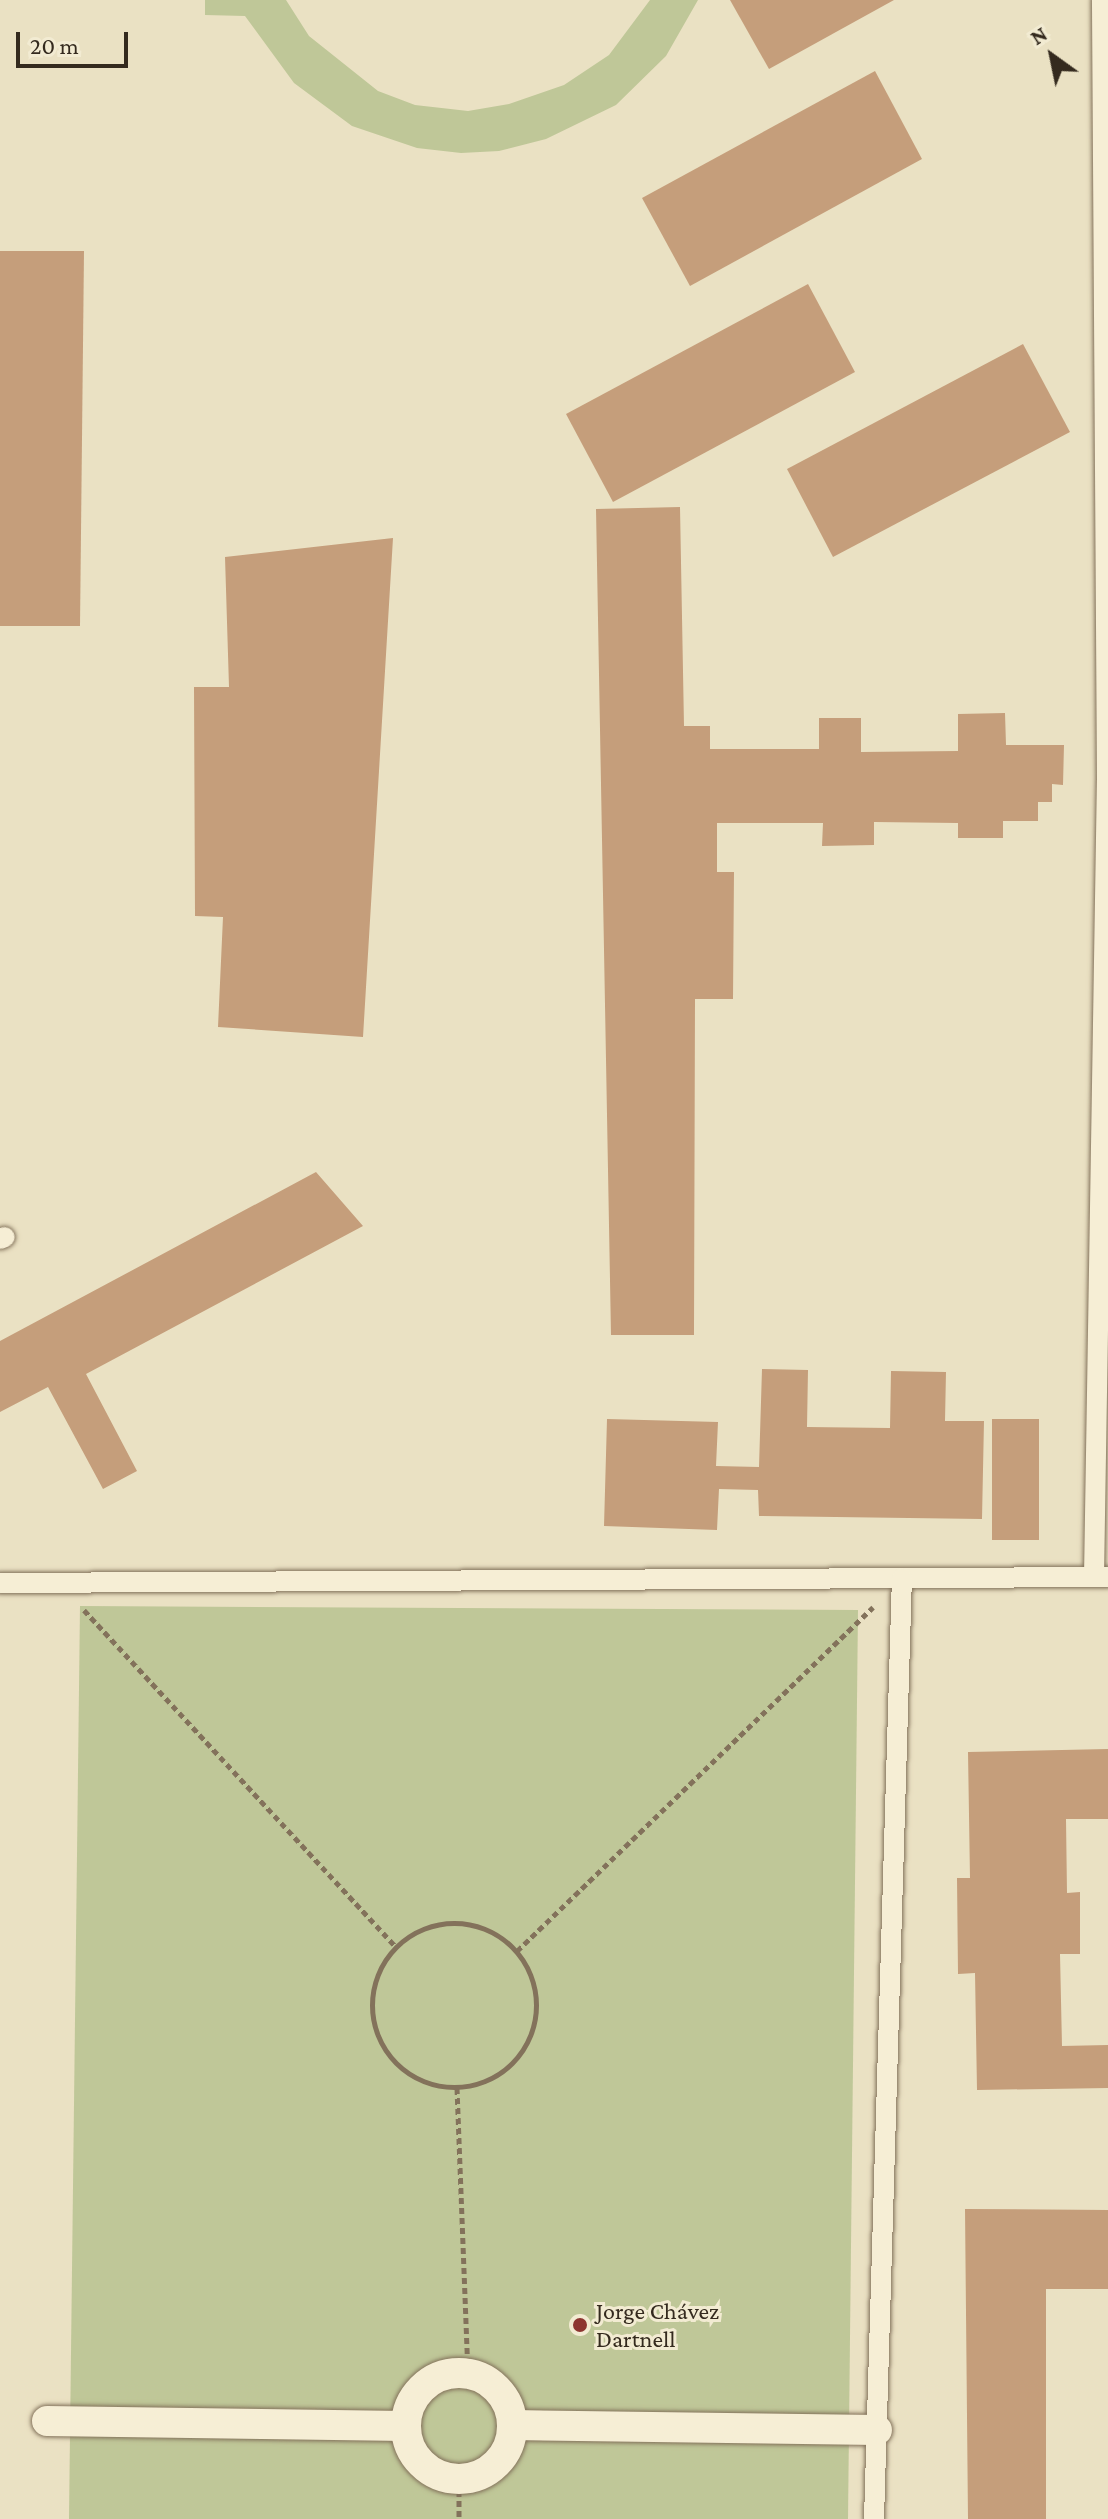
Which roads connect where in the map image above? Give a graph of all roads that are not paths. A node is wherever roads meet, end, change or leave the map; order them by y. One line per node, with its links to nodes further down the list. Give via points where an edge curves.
1 (1102, 0): 2 (lane)
2 (1107, 780): 3 (lane)
3 (1101, 1577): 4 (lane)
4 (902, 1578): 5 (lane); 9 (lane)
5 (0, 1583)
6 (47, 2421): 8 (street)
7 (513, 2425): 8 (street, via 499,2391 468,2373 449,2373 418,2391); 8 (street, via 502,2456 491,2469 459,2480 427,2469 415,2457); 9 (street)
8 (405, 2426)
9 (877, 2430): 10 (lane)
10 (874, 2519)

